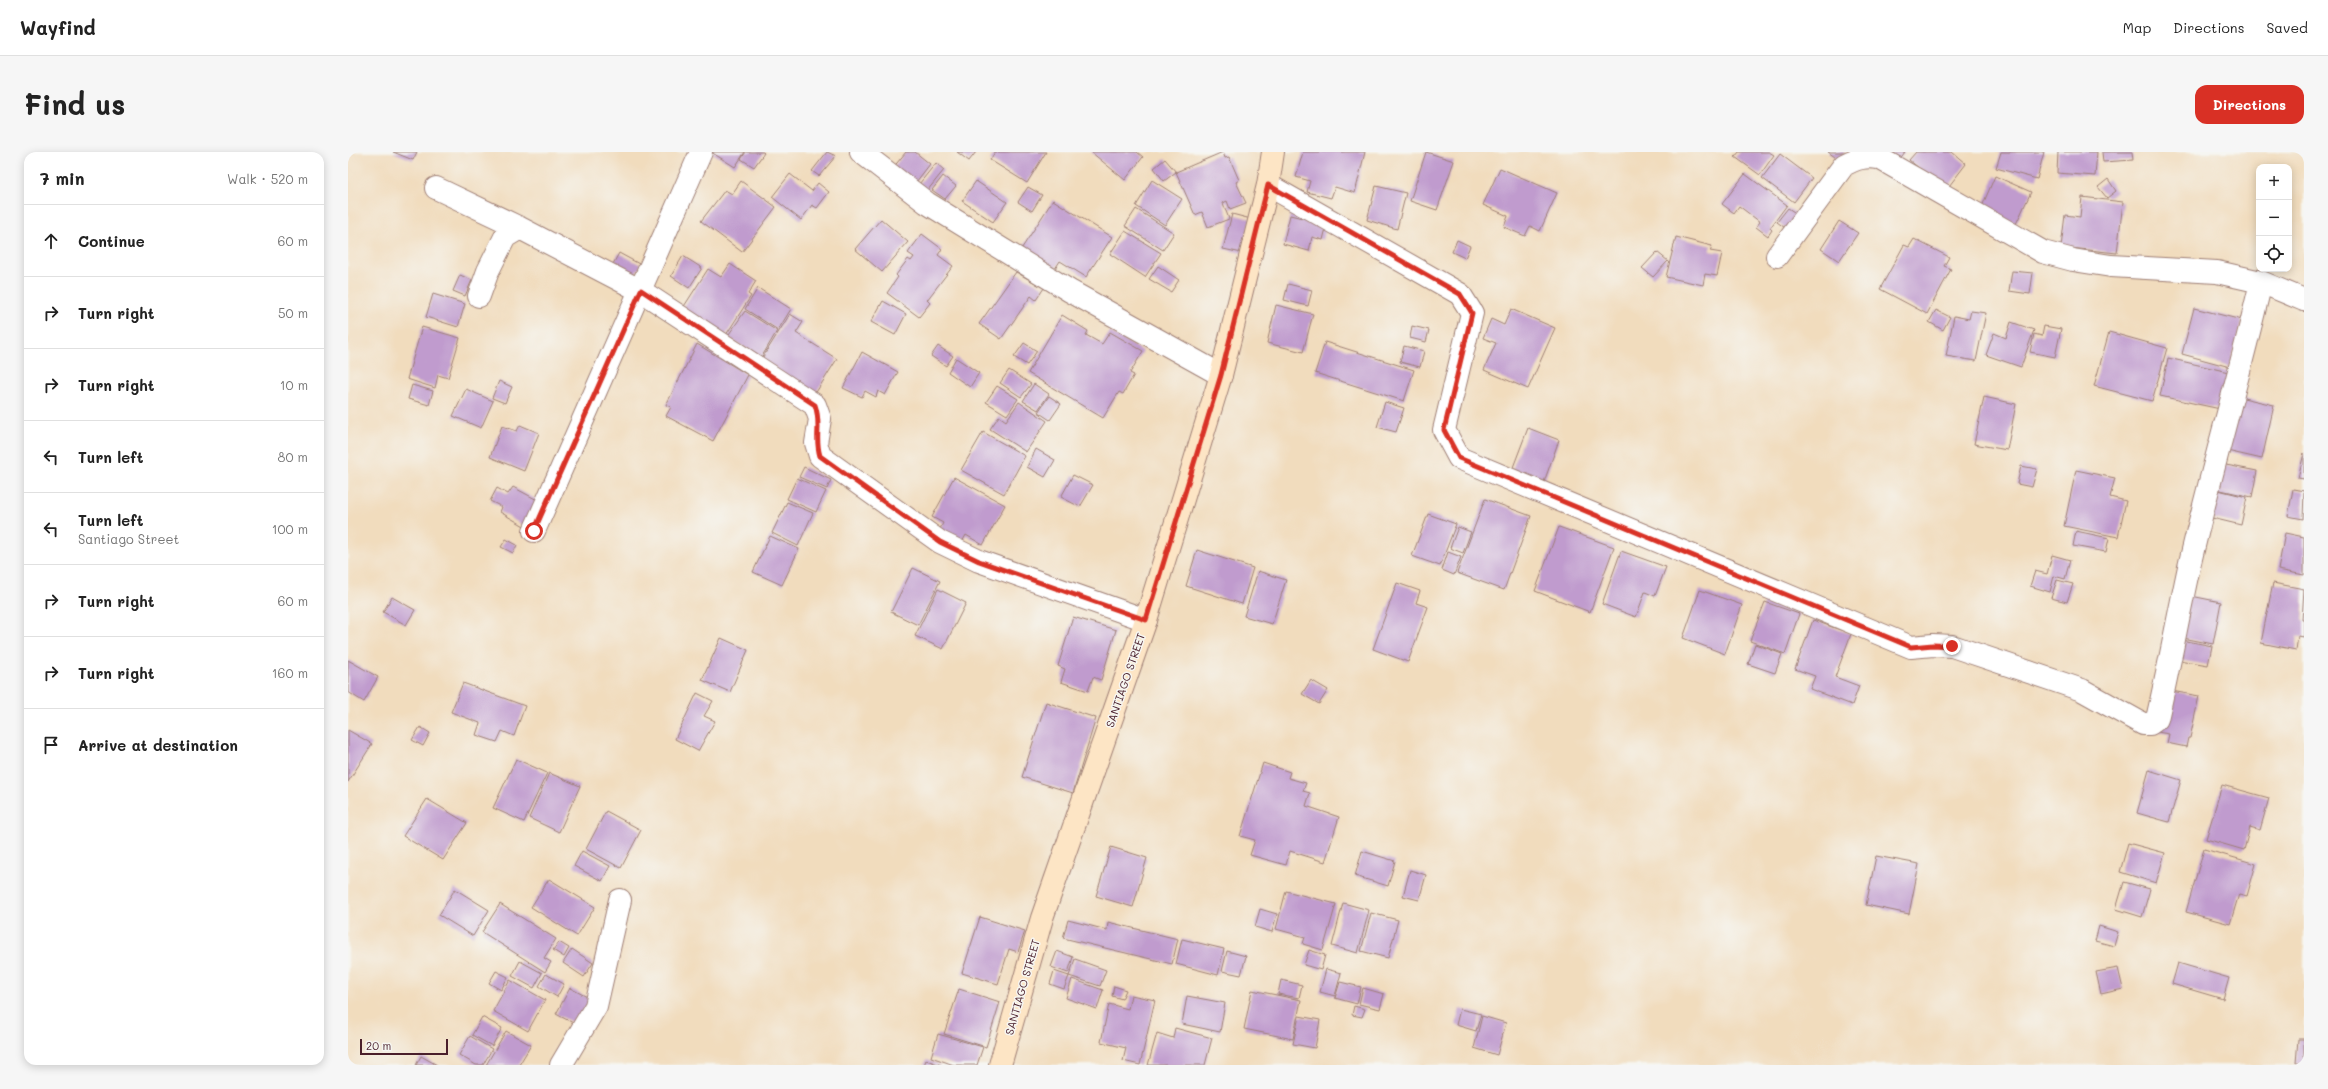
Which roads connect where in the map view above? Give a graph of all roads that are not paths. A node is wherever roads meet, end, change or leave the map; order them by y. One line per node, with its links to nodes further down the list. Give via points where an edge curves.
1 (701, 152): 9 (street)
2 (860, 152): 12 (street, via 928,203 1070,290)
3 (1273, 152): 4 (street, SANTIAGO STREET)
4 (1268, 185): 8 (street, via 1460,294 1472,313 1444,430 1459,458 1911,647 1952,646 2082,690 2143,724 2150,724 2157,719 2189,568); 12 (street, SANTIAGO STREET)
5 (436, 188): 6 (street)
6 (520, 228): 9 (street); 10 (street, via 505,237 488,270)
7 (1778, 256): 8 (street, via 1844,165 1866,156 1879,158 2043,252 2111,266 2218,272)
8 (2261, 282): 11 (street)
9 (641, 290): 13 (street); 14 (street, via 815,405 820,419 816,443 820,456 940,542 979,561)
10 (479, 296)
11 (2304, 300)
12 (1221, 375): 14 (street, SANTIAGO STREET)
13 (534, 531)
14 (1146, 620): 17 (street, SANTIAGO STREET, via 1042,918)
15 (620, 900): 16 (street, via 596,1006)
16 (561, 1065)
17 (1000, 1065)

